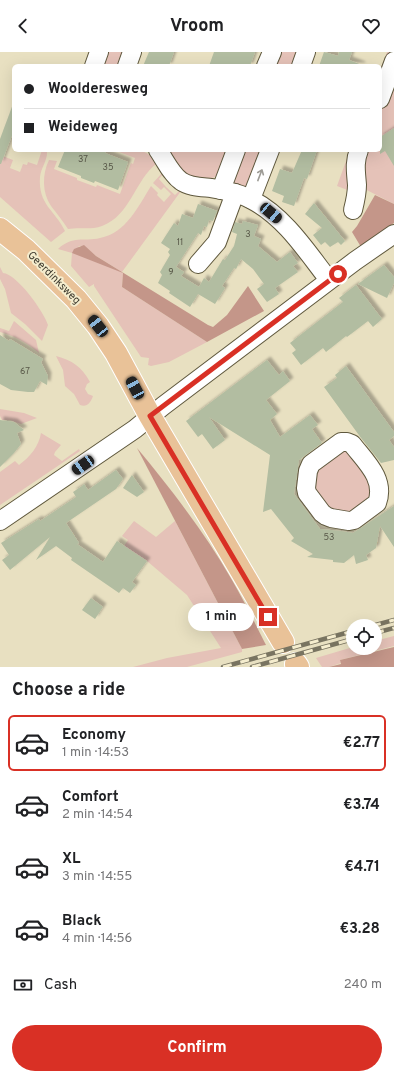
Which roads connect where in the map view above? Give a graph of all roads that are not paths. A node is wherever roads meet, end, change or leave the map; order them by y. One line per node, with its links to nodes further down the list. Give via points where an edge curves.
1 (99, 52): 6 (street)
2 (132, 52): 7 (street)
3 (272, 52): 8 (street)
4 (306, 52): 9 (street)
5 (394, 61): 10 (street)
6 (95, 64)
7 (128, 64)
8 (267, 64)
9 (302, 64)
10 (382, 94)
11 (159, 152): 15 (street, via 182,182)
12 (236, 152): 15 (street)
13 (268, 152): 15 (street, one-way to 13)
14 (358, 152): 16 (street, via 355,163 357,184)
15 (236, 194): 19 (street, via 216,242); 20 (street, via 271,213 290,230)
16 (353, 210)
17 (0, 229): 21 (main road, Geerdinksweg, via 26,250 88,313 116,353)
18 (394, 234): 20 (street)
19 (198, 264)
20 (329, 280): 21 (street)
21 (150, 416): 23 (street, via 135,429); 24 (main road, Geerdinksweg)
22 (387, 489): 22 (street, via 352,444 347,442 341,442 309,467 307,493 322,513 331,518 354,520 377,502)
23 (0, 521)
24 (283, 642)

